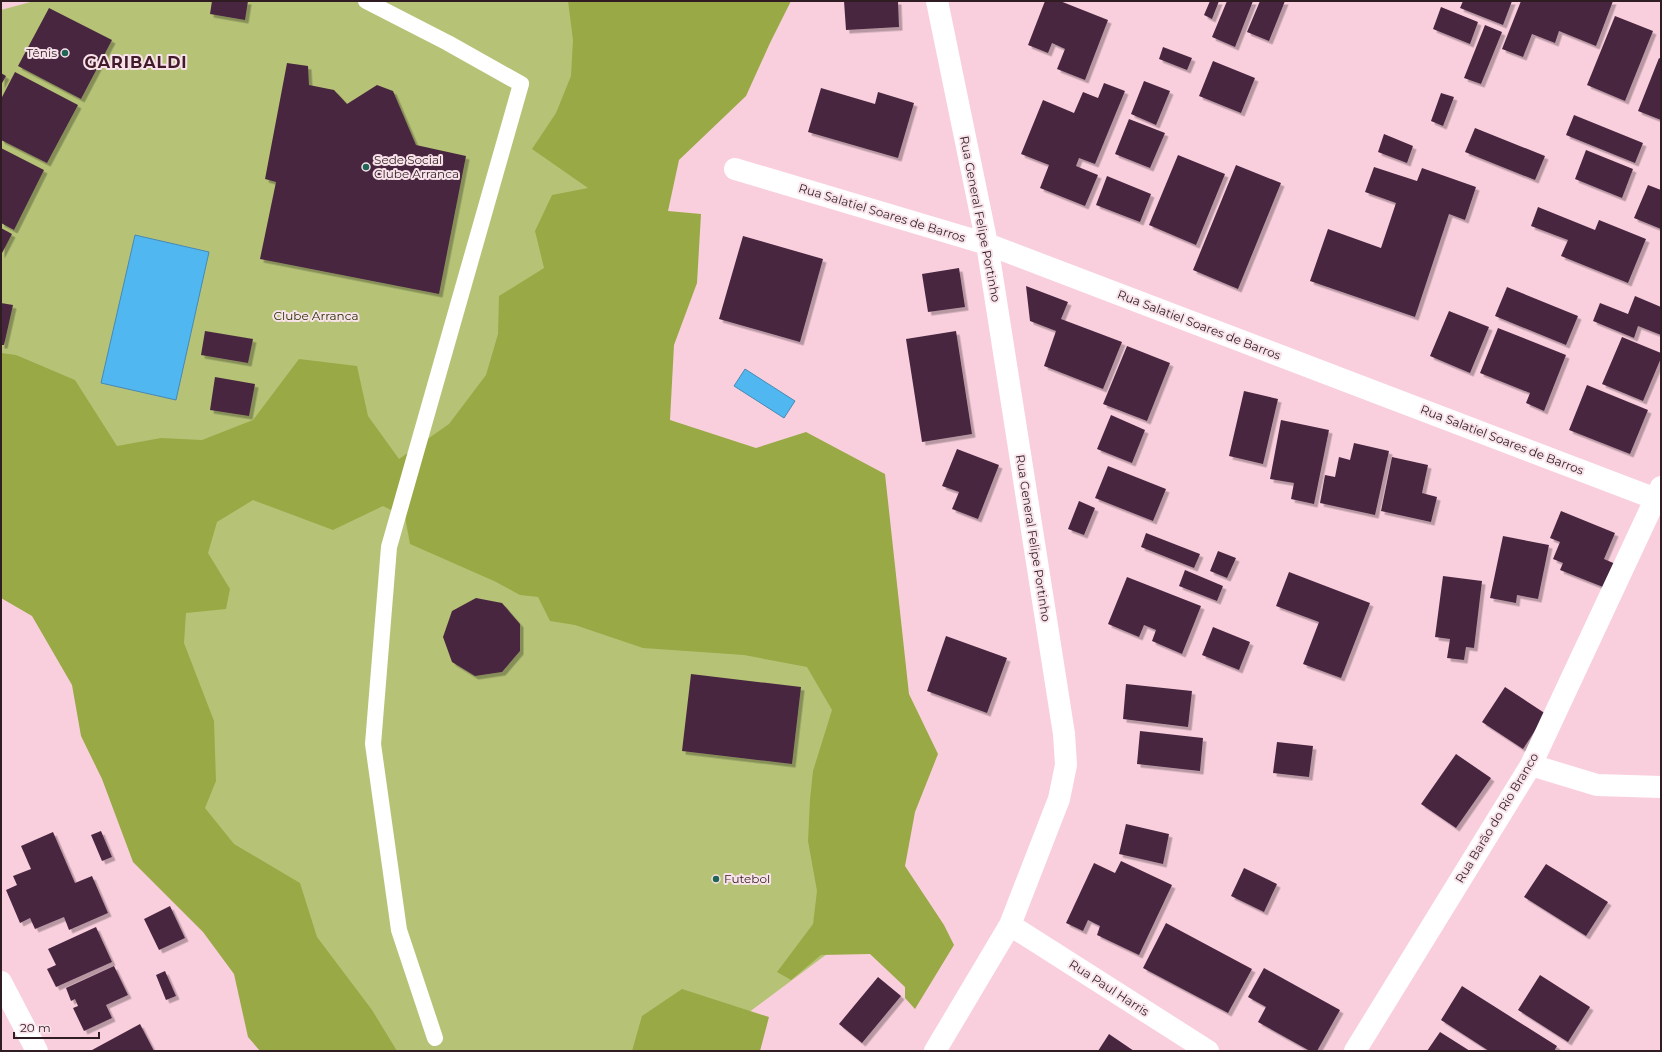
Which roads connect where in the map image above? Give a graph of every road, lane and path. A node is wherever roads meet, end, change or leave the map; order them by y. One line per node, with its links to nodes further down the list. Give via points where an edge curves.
1 (366, 1): 10 (lane, via 448,42 521,84 389,547 373,744 399,930)
2 (937, 1): 4 (street, Rua General Felipe Portinho)
3 (735, 169): 4 (street, Rua Salatiel Soares de Barros)
4 (987, 244): 5 (street, Rua Salatiel Soares de Barros); 8 (street, Rua General Felipe Portinho, via 1062,718 1066,765 1059,800)
5 (1659, 493): 6 (street, Rua Barão do Rio Branco)
6 (1531, 765): 7 (street, via 1597,785); 14 (street, Rua Barão do Rio Branco)
7 (1661, 787)
8 (1010, 925): 12 (street, Rua General Felipe Portinho); 13 (street, Rua Paul Harris)
9 (1, 982): 11 (street)
10 (435, 1038)
11 (37, 1051)
12 (935, 1051)
13 (1208, 1051)
14 (1355, 1051)

